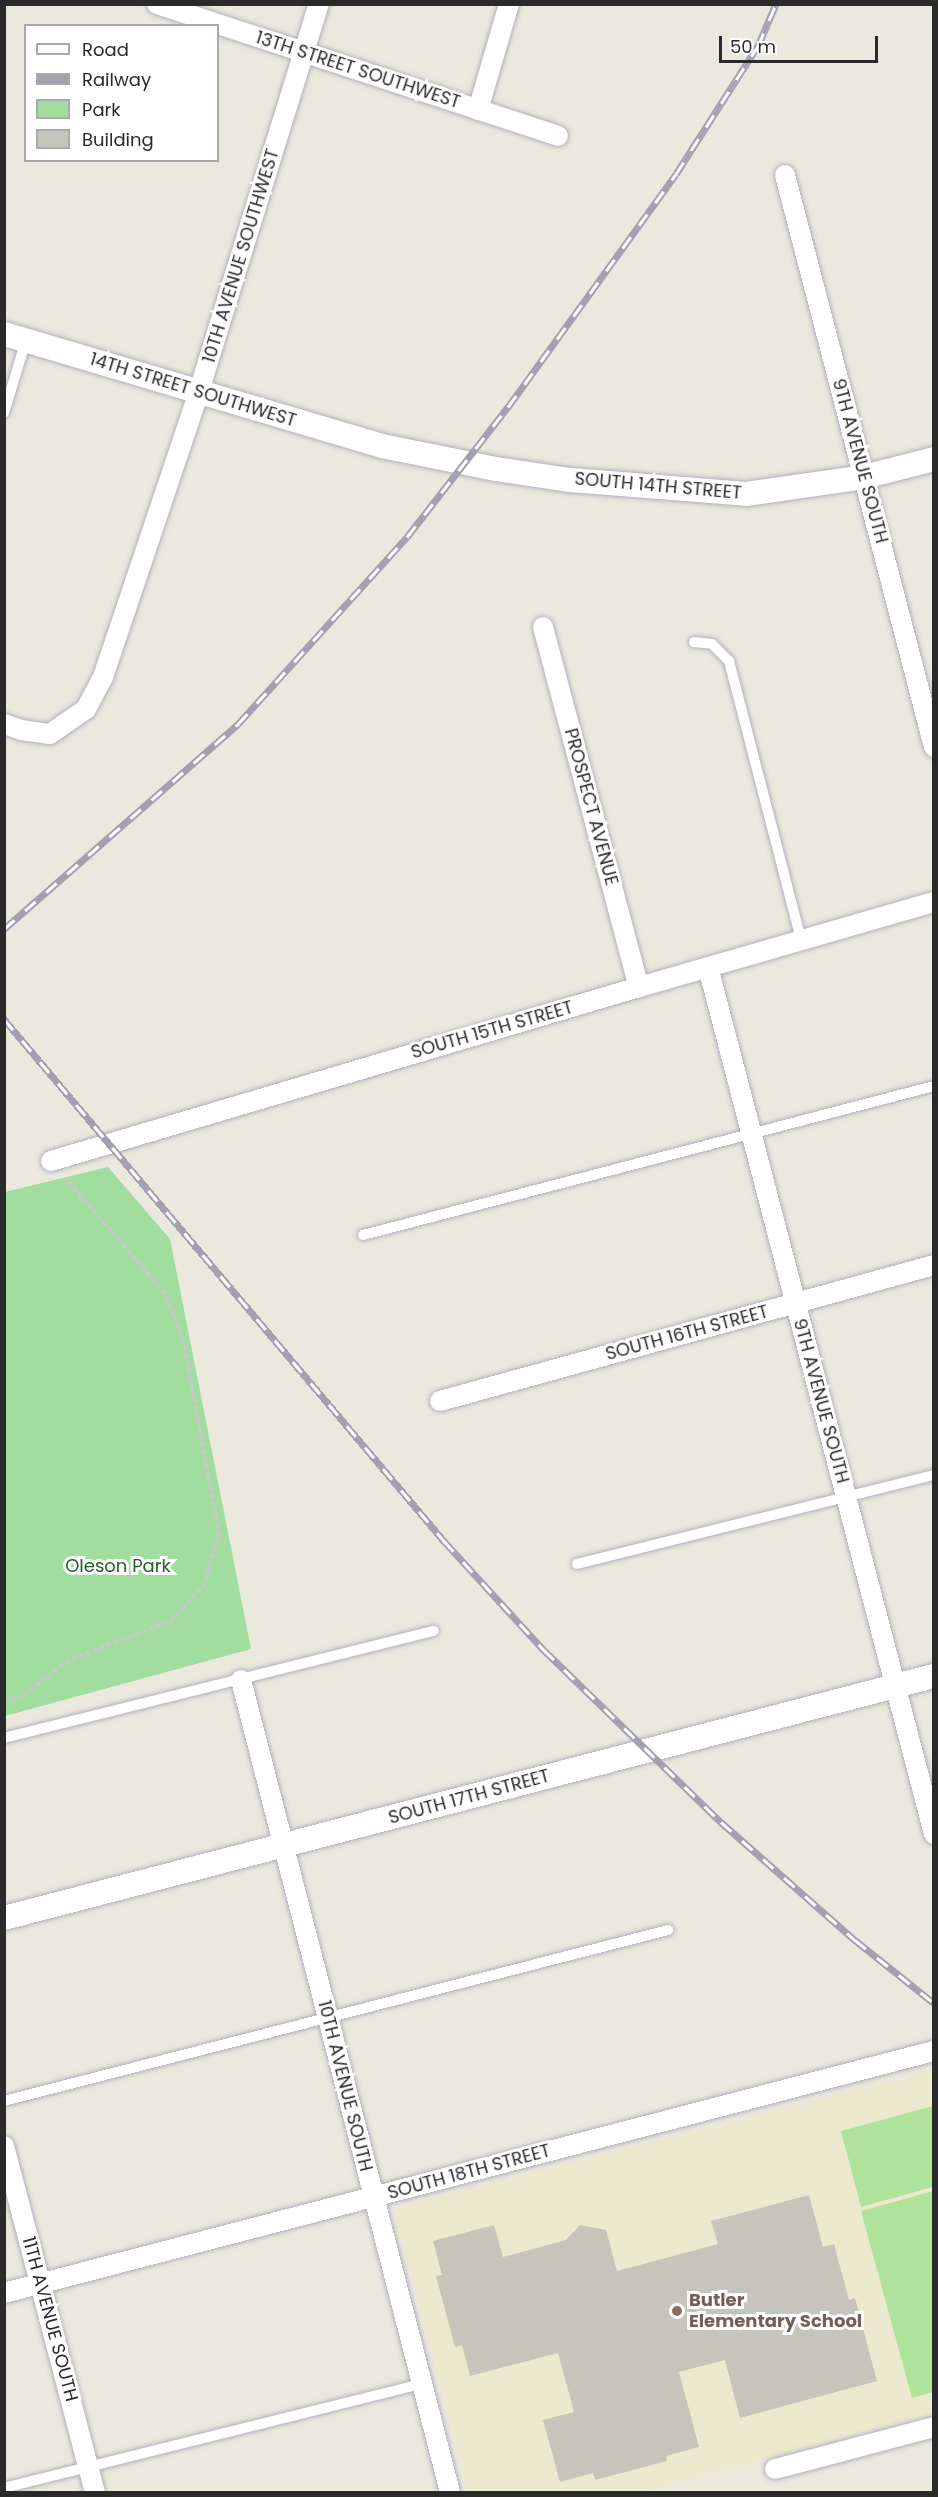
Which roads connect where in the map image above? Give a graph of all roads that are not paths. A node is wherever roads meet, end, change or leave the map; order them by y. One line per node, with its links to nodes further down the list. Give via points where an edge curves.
1 (157, 4): 4 (street, 13TH STREET SOUTHWEST)
2 (319, 4): 6 (street, 10TH AVENUE SOUTHWEST)
3 (509, 4): 7 (street)
4 (218, 24)
5 (219, 24): 6 (street, 13TH STREET SOUTHWEST)
6 (304, 52): 7 (street, 13TH STREET SOUTHWEST); 11 (street, 10TH AVENUE SOUTHWEST)
7 (478, 110): 8 (street, 13TH STREET SOUTHWEST)
8 (558, 136)
9 (785, 175): 15 (street, 9TH AVENUE SOUTH)
10 (15, 337): 11 (street, 14TH STREET SOUTHWEST); 12 (lane)
11 (199, 391): 13 (street, 14TH STREET SOUTHWEST); 18 (street, 10TH AVENUE SOUTHWEST, via 103,676 86,709 50,734)
12 (4, 413)
13 (382, 446): 15 (street, SOUTH 14TH STREET, via 549,477 746,495)
14 (933, 459): 15 (street, SOUTH 14TH STREET)
15 (864, 477): 19 (street, 9TH AVENUE SOUTH)
16 (543, 627): 23 (street, PROSPECT AVENUE)
17 (694, 642): 21 (lane, via 712,644 729,661)
18 (4, 724)
19 (933, 747)
20 (933, 902): 21 (street, SOUTH 15TH STREET)
21 (801, 940): 22 (street, SOUTH 15TH STREET)
22 (708, 967): 23 (street, SOUTH 15TH STREET); 25 (street, 9TH AVENUE SOUTH)
23 (639, 987): 26 (street, SOUTH 15TH STREET)
24 (933, 1086): 25 (lane)
25 (751, 1135): 27 (lane); 29 (street, 9TH AVENUE SOUTH)
26 (51, 1161)
27 (363, 1234)
28 (933, 1265): 29 (street, SOUTH 16TH STREET)
29 (795, 1303): 30 (street, SOUTH 16TH STREET); 32 (street, 9TH AVENUE SOUTH)
30 (440, 1401)
31 (933, 1475): 32 (lane)
32 (846, 1498): 33 (lane); 37 (street, 9TH AVENUE SOUTH)
33 (577, 1564)
34 (434, 1631): 36 (lane)
35 (933, 1676): 37 (street, SOUTH 17TH STREET)
36 (241, 1680): 38 (lane); 40 (street, 10TH AVENUE SOUTH)
37 (895, 1686): 39 (street, 9TH AVENUE SOUTH); 40 (street, SOUTH 17TH STREET)
38 (4, 1738)
39 (933, 1834)
40 (284, 1846): 41 (street, SOUTH 17TH STREET); 43 (street, 10TH AVENUE SOUTH)
41 (4, 1918)
42 (668, 1930): 43 (lane)
43 (328, 2019): 45 (lane); 47 (street, 10TH AVENUE SOUTH)
44 (933, 2050): 47 (street, SOUTH 18TH STREET)
45 (4, 2101)
46 (4, 2145): 48 (street, 11TH AVENUE SOUTH)
47 (374, 2197): 48 (street, SOUTH 18TH STREET); 50 (street, 10TH AVENUE SOUTH)
48 (40, 2283): 49 (street, SOUTH 18TH STREET); 52 (street, 11TH AVENUE SOUTH)
49 (4, 2293)
50 (422, 2384): 52 (lane); 56 (street, 10TH AVENUE SOUTH)
51 (933, 2427): 53 (street)
52 (88, 2467): 54 (lane); 55 (street, 11TH AVENUE SOUTH)
53 (775, 2469)
54 (4, 2488)
55 (95, 2493)
56 (450, 2493)

